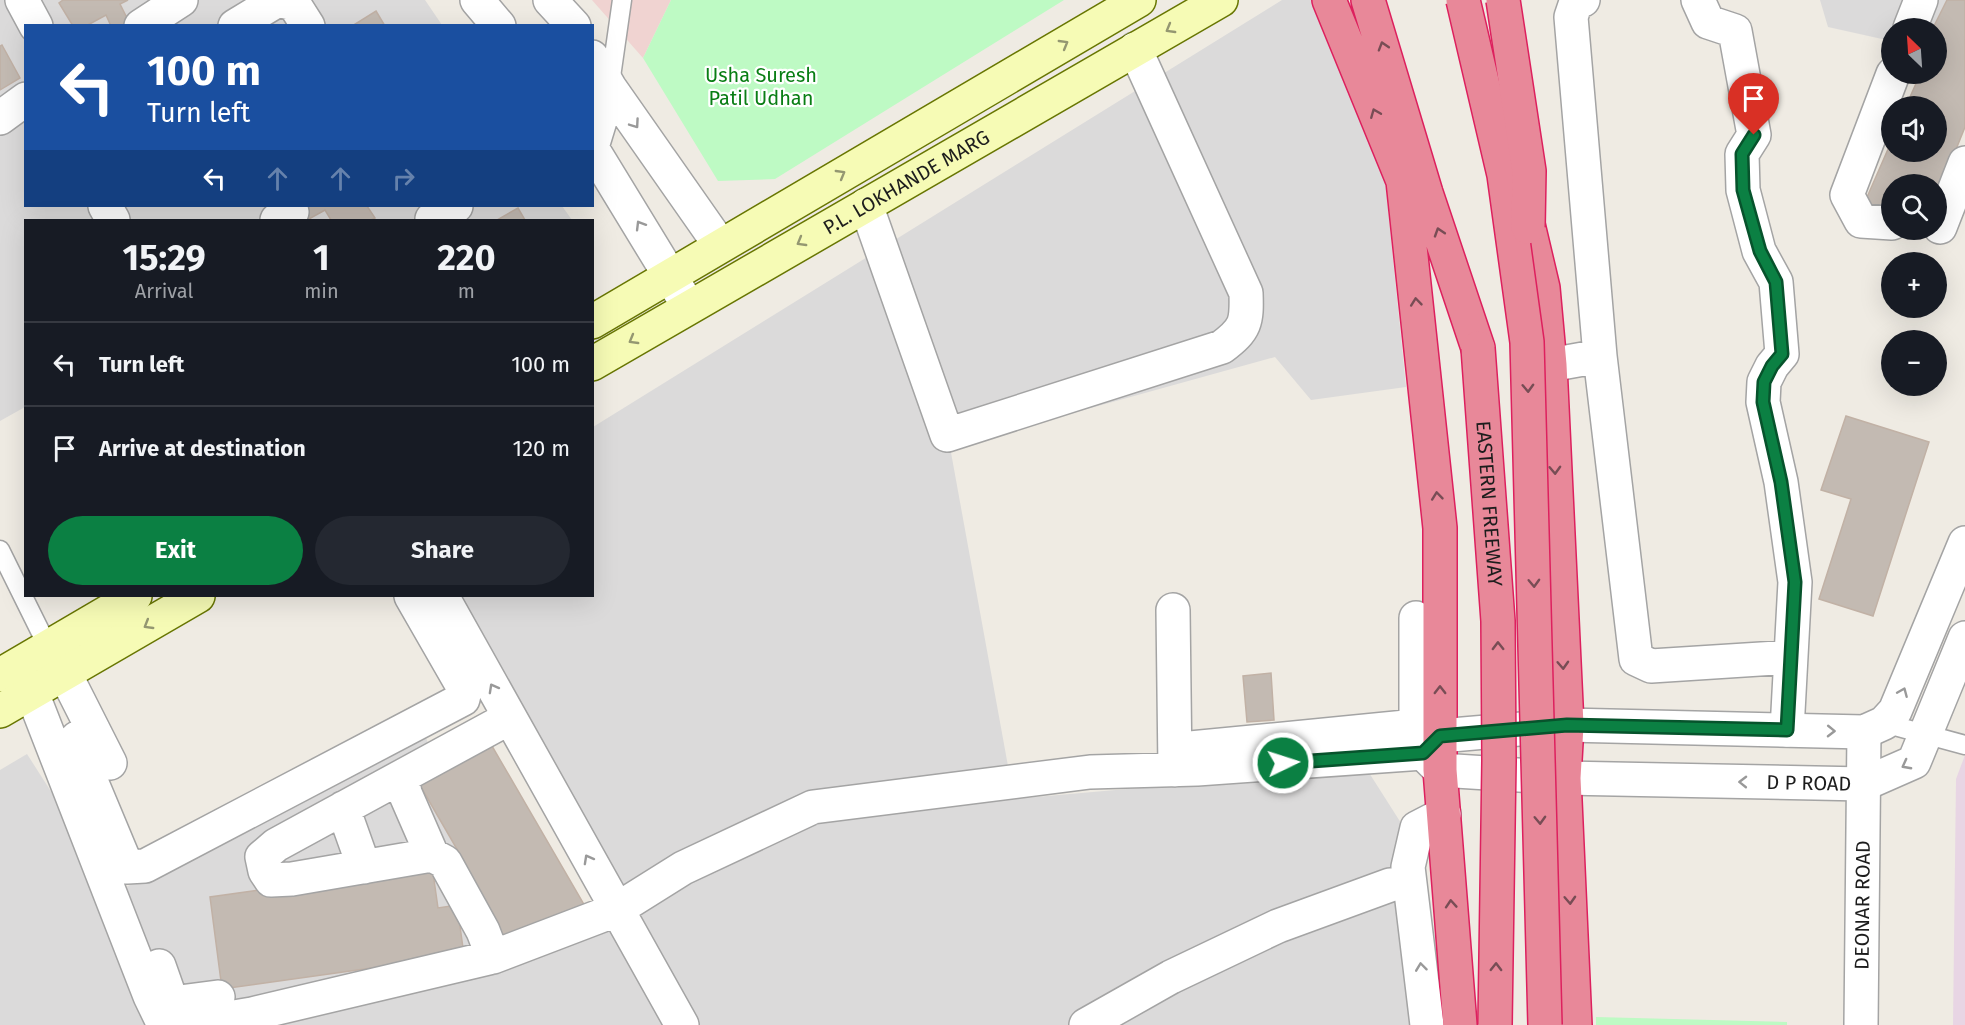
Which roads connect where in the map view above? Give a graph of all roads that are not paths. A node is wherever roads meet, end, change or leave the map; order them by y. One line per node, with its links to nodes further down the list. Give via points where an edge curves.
1 (22, 0): 18 (street)
2 (181, 0): 19 (street)
3 (477, 0): 21 (street)
4 (550, 0): 22 (street)
5 (622, 0): 27 (lane)
6 (1139, 0): 25 (main road, P.L. LOKHANDE MARG, one-way to 6)
7 (1221, 0): 23 (main road, P.L. LOKHANDE MARG, one-way to 23)
8 (1329, 0): 67 (highway, one-way to 8, via 1440,528 1403,181)
9 (1368, 0): 89 (highway, EASTERN FREEWAY, one-way to 9, bridge, via 1498,621 1478,348)
10 (1463, 0): 41 (highway, EASTERN FREEWAY, bridge, via 1504,175)
11 (1476, 0): 44 (highway, via 1542,288)
12 (1503, 0): 41 (highway, bridge, via 1529,171)
13 (1583, 0): 42 (street, via 1576,2 1571,17)
14 (1698, 0): 55 (street, via 1708,22 1735,31 1754,135 1742,154 1743,190 1760,251 1776,282 1782,354 1764,382 1763,402 1781,482 1795,582)
15 (1920, 0): 17 (street)
16 (234, 16): 20 (street, via 278,0 294,4)
17 (1914, 18)
18 (35, 24)
19 (144, 24)
20 (307, 24)
21 (497, 24)
22 (572, 24)
23 (1136, 49): 28 (main road, P.L. LOKHANDE MARG); 34 (street, via 1246,293 1247,316 1241,333 1222,347 947,435)
24 (594, 60): 27 (street)
25 (1035, 61): 28 (main road); 37 (main road, P.L. LOKHANDE MARG, one-way to 25)
26 (1889, 84): 35 (street, via 1847,195 1861,220)
27 (610, 88): 31 (street); 37 (street, one-way to 37)
28 (1055, 95): 34 (main road, P.L. LOKHANDE MARG)
29 (24, 100): 30 (street)
30 (0, 118)
31 (594, 141)
32 (594, 151): 38 (street, one-way to 32)
33 (1965, 163): 36 (street)
34 (866, 205): 39 (main road, P.L. LOKHANDE MARG, one-way to 39)
35 (1881, 222)
36 (1947, 228)
37 (720, 245): 38 (main road, P.L. LOKHANDE MARG)
38 (670, 275): 39 (street); 40 (main road, P.L. LOKHANDE MARG)
39 (689, 308): 43 (main road, P.L. LOKHANDE MARG, one-way to 43)
40 (594, 321)
41 (1527, 342): 90 (highway, EASTERN FREEWAY, one-way to 90, bridge)
42 (1600, 356): 44 (street); 55 (street, via 1636,659 1651,666)
43 (594, 363)
44 (1550, 365): 61 (highway, one-way to 61)
45 (1965, 543): 62 (street, one-way to 45, via 1895,711)
46 (0, 550): 54 (lane)
47 (133, 597): 54 (main road)
48 (196, 597): 56 (main road, one-way to 56)
49 (412, 597): 63 (street, via 465,690 463,699 145,866 127,867 76,745 77,738)
50 (443, 597): 60 (street, one-way to 50)
51 (1173, 610): 68 (street)
52 (1416, 618): 67 (street)
53 (1965, 638): 65 (street, D P ROAD)
54 (48, 646): 57 (main road)
55 (1791, 657): 64 (street)
56 (65, 674): 58 (main road); 63 (street)
57 (0, 675)
58 (32, 693): 59 (main road); 80 (street)
59 (0, 711)
60 (509, 718): 70 (street); 79 (street, one-way to 60)
61 (1567, 725): 64 (street); 67 (street); 71 (highway)
62 (1874, 728): 64 (street, one-way to 62); 65 (lane); 72 (street, DEONAR ROAD)
63 (93, 730): 69 (street)
64 (1787, 730)
65 (1925, 735): 66 (lane); 72 (street, D P ROAD, one-way to 72, via 1914,762)
66 (1965, 745)
67 (1426, 748): 68 (street); 71 (street, D P ROAD); 74 (highway)
68 (1175, 760): 79 (street, via 813,807 683,868)
69 (110, 763)
70 (408, 773): 73 (street); 75 (street, via 403,782 405,793)
71 (1564, 778): 72 (street, D P ROAD, one-way to 71); 91 (highway, one-way to 91)
72 (1864, 784): 92 (street, DEONAR ROAD)
73 (343, 808): 76 (street); 76 (street, via 276,845 262,857 264,871 271,880)
74 (1444, 814): 87 (street, one-way to 74, via 1409,857 1417,828); 88 (highway, one-way to 74)
75 (432, 855): 76 (street); 81 (street, via 445,862)
76 (364, 867)
77 (1390, 885): 86 (street, via 1278,926 1171,976)
78 (138, 897): 80 (street)
79 (616, 910): 81 (street); 85 (street)
80 (139, 937): 82 (street, via 172,1003); 83 (street, via 150,996)
81 (493, 957): 84 (street, via 252,1014)
82 (218, 997)
83 (164, 1025)
84 (186, 1025)
85 (682, 1025)
86 (1086, 1025)
87 (1426, 1025)
88 (1460, 1025)
89 (1496, 1025)
90 (1545, 1025)
91 (1575, 1025)
92 (1861, 1025)

